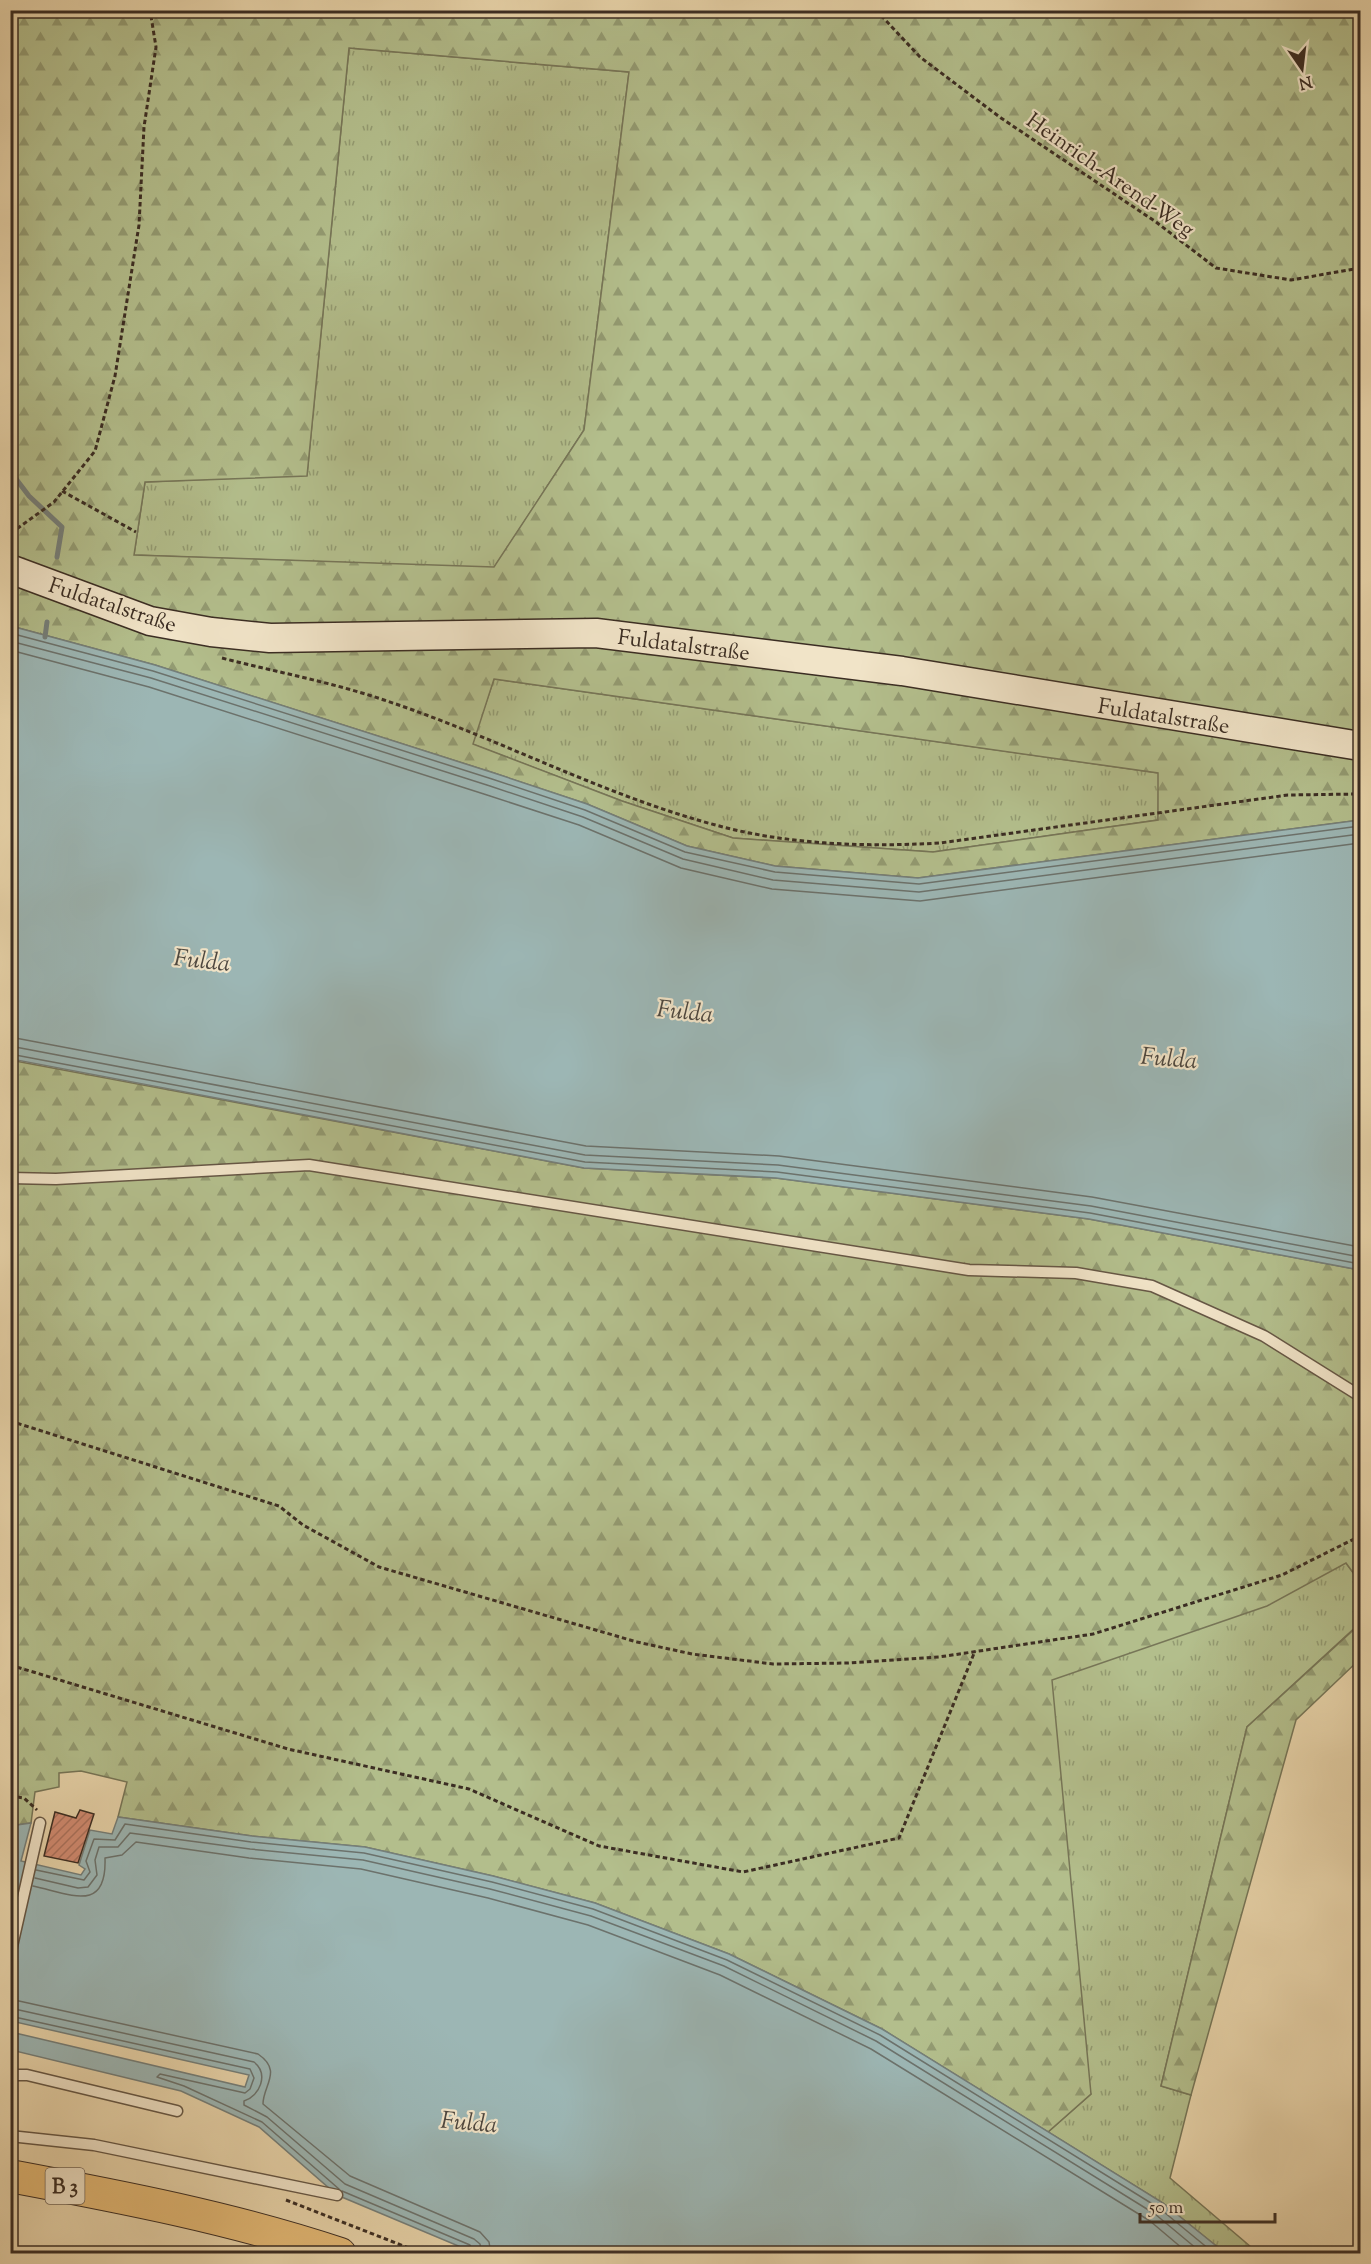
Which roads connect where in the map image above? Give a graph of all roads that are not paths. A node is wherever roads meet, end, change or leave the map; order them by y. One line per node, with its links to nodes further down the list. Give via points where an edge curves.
1 (10, 569): 2 (main road, Fuldatalstraße, via 150,621 210,633 270,638 596,633 902,671)
2 (1360, 746)
3 (10, 1178): 4 (lane, via 309,1165 969,1270 1076,1273 1152,1286 1263,1336)
4 (1360, 1396)
5 (40, 1822): 6 (lane)
6 (10, 1955)
7 (10, 2075): 8 (lane, via 27,2075)
8 (177, 2111)
9 (10, 2136): 11 (lane, via 116,2149)
10 (10, 2176): 12 (main road, B 3, via 176,2208)
11 (338, 2195)
12 (340, 2253)

